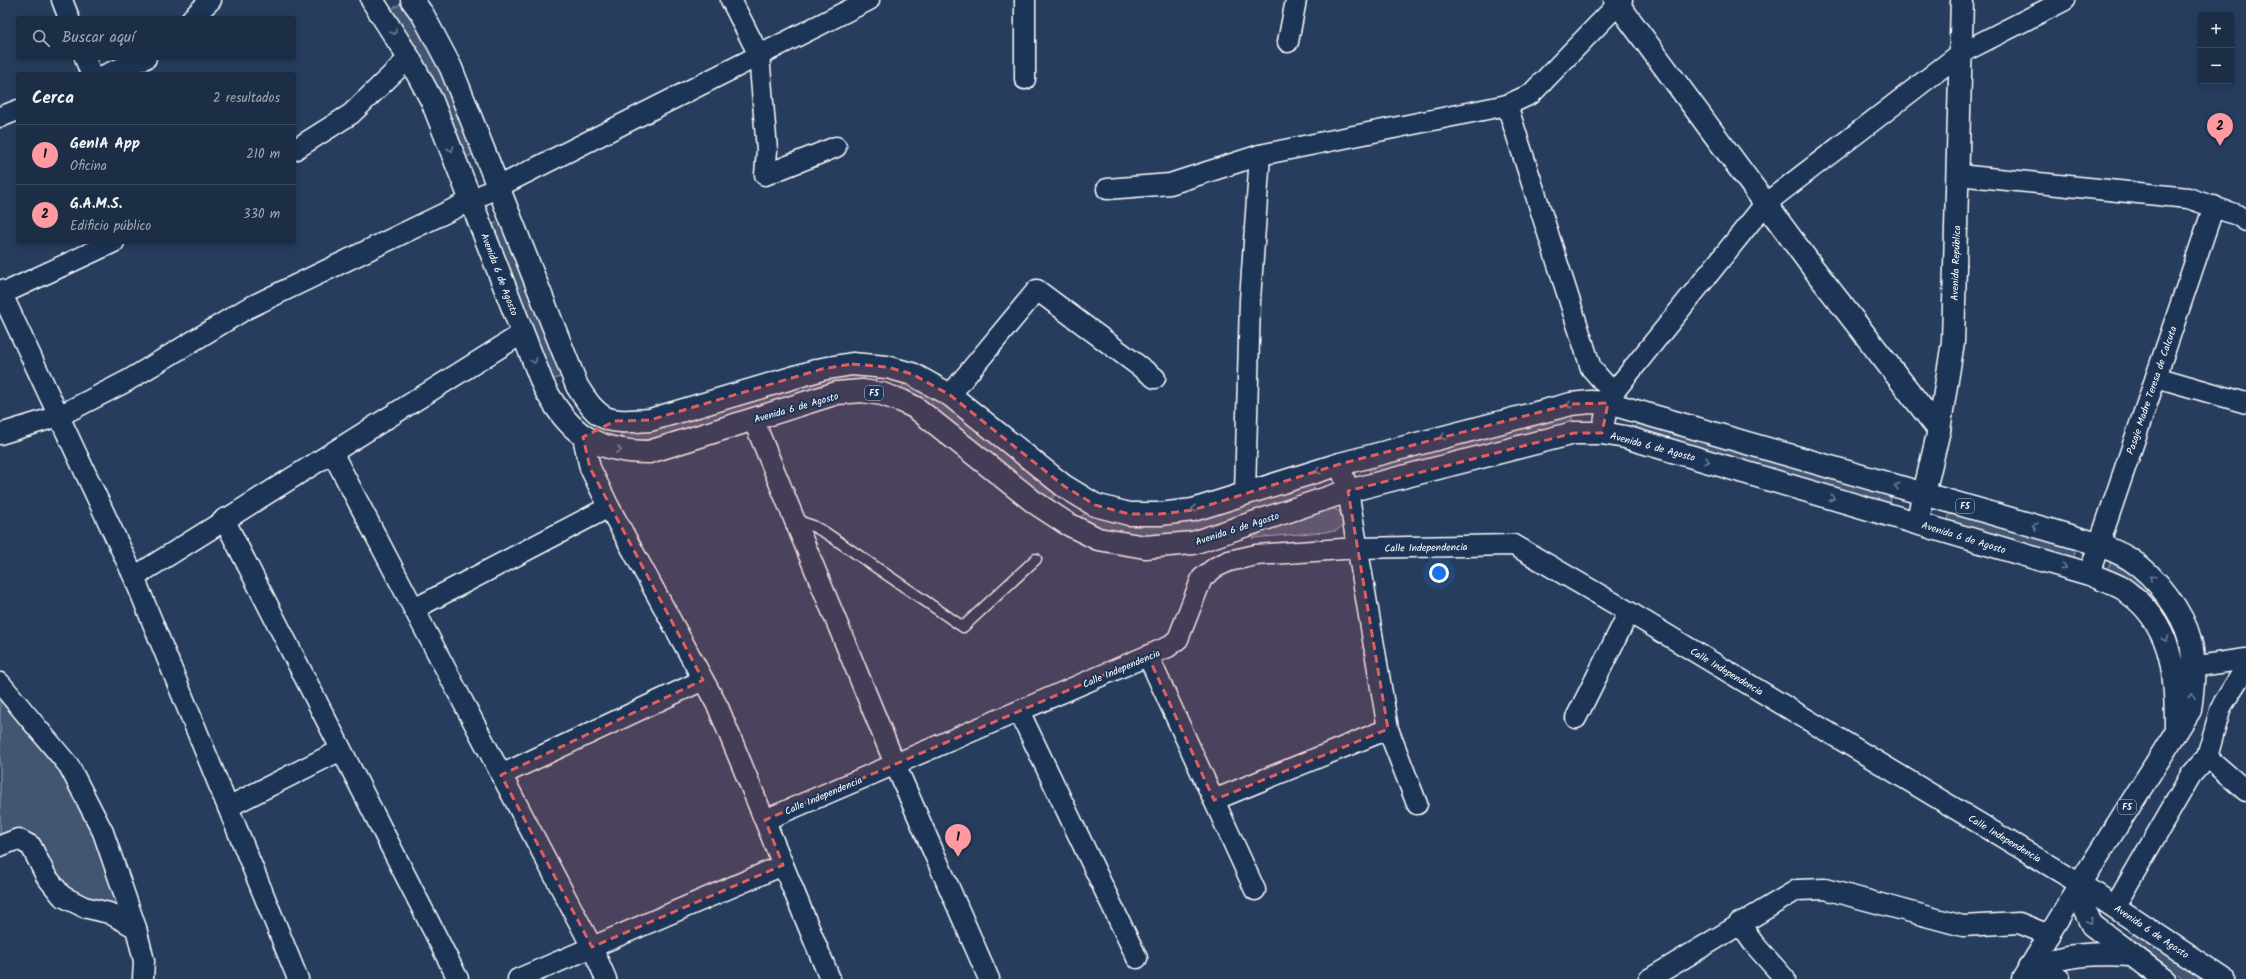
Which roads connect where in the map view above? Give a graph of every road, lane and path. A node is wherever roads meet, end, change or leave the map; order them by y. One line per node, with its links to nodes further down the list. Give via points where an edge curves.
1 (62, 0): 12 (street)
2 (211, 0): 13 (street)
3 (372, 0): 17 (main road, Avenida 6 de Agosto / F5, one-way to 17)
4 (412, 0): 30 (main road, Avenida 6 de Agosto / F5, via 423,15 451,68)
5 (731, 0): 16 (street)
6 (869, 0): 16 (street)
7 (1025, 0): 22 (street)
8 (1296, 0): 14 (street)
9 (1962, 0): 15 (main road, Avenida República)
10 (2065, 0): 15 (street)
11 (1618, 2): 23 (street, via 1531,94); 33 (main road)
12 (68, 16)
13 (194, 16)
14 (1288, 42)
15 (1961, 53): 29 (main road, Avenida República); 33 (street)
16 (759, 55): 26 (street, via 767,150 765,175); 30 (street)
17 (409, 58): 27 (street, via 351,114); 32 (main road, Avenida 6 de Agosto / F5, one-way to 32, via 432,102)
18 (86, 60): 20 (street)
19 (141, 60): 21 (street)
20 (90, 72)
21 (112, 72)
22 (1025, 79)
23 (1507, 105): 28 (street); 46 (street, via 1591,368)
24 (16, 111): 25 (street)
25 (0, 117)
26 (836, 147)
27 (296, 149)
28 (1260, 155): 31 (street, via 1170,184); 59 (street, via 1250,300)
29 (1958, 175): 34 (street, via 2188,198); 51 (main road, Avenida República, via 1953,342)
30 (499, 186): 32 (street); 42 (main road, Avenida 6 de Agosto / F5)
31 (1107, 190)
32 (472, 200): 38 (main road, Avenida 6 de Agosto / F5); 48 (street, via 246,309 127,381)
33 (1765, 204): 46 (street); 51 (main road)
34 (2214, 206): 35 (street); 40 (street, Pasaje Madre Teresa de Calcuta)
35 (2246, 221)
36 (109, 244): 37 (street)
37 (1, 292): 48 (street)
38 (523, 333): 43 (main road, Avenida 6 de Agosto / F5, one-way to 43); 55 (street)
39 (887, 367): 44 (main road); 45 (main road, Avenida 6 de Agosto / F5, via 912,374); 50 (main road, Avenida 6 de Agosto / F5, via 852,364 822,369 650,420)
40 (2156, 377): 47 (street); 66 (street, Pasaje Madre Teresa de Calcuta)
41 (1155, 378): 45 (street, via 1037,290)
42 (575, 382): 43 (main road); 50 (main road, Avenida 6 de Agosto / F5, via 590,406 605,419)
43 (547, 393): 54 (main road, Avenida 6 de Agosto / F5, via 569,424)
44 (882, 394): 49 (main road, Avenida 6 de Agosto / F5, via 837,393); 62 (main road, Avenida 6 de Agosto / F5, via 916,408 1034,502)
45 (950, 395): 58 (main road, Avenida 6 de Agosto / F5)
46 (1610, 398): 52 (street); 56 (main road, Avenida 6 de Agosto / F5, one-way to 56, via 1571,404); 60 (main road, Avenida 6 de Agosto / F5, one-way to 46)
47 (2246, 403)
48 (59, 416): 53 (street); 70 (street)
49 (753, 419): 54 (main road, Avenida 6 de Agosto / F5, one-way to 49, via 604,447 649,452); 64 (street)
50 (615, 421): 54 (main road)
51 (1939, 430): 60 (main road, Avenida República)
52 (1602, 433): 57 (main road, Avenida 6 de Agosto / F5, via 1574,433); 65 (main road, Avenida 6 de Agosto / F5, one-way to 65, via 1625,437)
53 (0, 434)
54 (583, 436): 61 (street, via 590,468)
55 (332, 454): 63 (street); 71 (street)
56 (1340, 464): 57 (street); 59 (main road, Avenida 6 de Agosto / F5, one-way to 59)
57 (1348, 491): 62 (main road, Avenida 6 de Agosto / F5, via 1193,543 1145,547 1098,539); 67 (street)
58 (1077, 494): 59 (main road, Avenida 6 de Agosto / F5, one-way to 58, via 1193,510 1160,514 1129,514 1095,506); 62 (main road)
59 (1245, 494)
60 (1926, 494): 65 (main road, Avenida República); 66 (main road, Avenida 6 de Agosto / F5, one-way to 60)
61 (609, 507): 71 (street); 77 (street)
62 (1060, 519)
63 (224, 520): 70 (street); 82 (street)
64 (795, 520): 68 (lane, via 814,526 963,627); 84 (street)
65 (1917, 523): 69 (main road, Avenida 6 de Agosto / F5, one-way to 69)
66 (2098, 544): 69 (street, Pasaje Madre Teresa de Calcuta); 76 (main road, Avenida 6 de Agosto / F5, one-way to 66, via 2190,640 2174,605 2155,581 2132,560)
67 (1357, 548): 72 (street, Calle Independencia, via 1514,545); 73 (street, Calle Independencia, via 1256,555 1229,561 1216,567 1202,578 1178,639 1168,648); 81 (street)
68 (1036, 559)
69 (2089, 574): 76 (main road, Avenida 6 de Agosto / F5, one-way to 76, via 2121,587 2143,605 2160,626 2172,657)
70 (134, 577): 89 (street)
71 (414, 609): 85 (street)
72 (1629, 612): 80 (street); 93 (street, Calle Independencia)
73 (1148, 656): 79 (street, Calle Independencia); 87 (street)
74 (2246, 660): 76 (street)
75 (2246, 667): 83 (street, via 2221,707)
76 (2183, 668): 93 (main road, Avenida 6 de Agosto / F5, via 2176,690 2176,731)
77 (703, 680): 85 (street); 90 (street, via 718,706)
78 (0, 683): 97 (street, via 70,766 103,832)
79 (1020, 711): 84 (street, Calle Independencia); 101 (street)
80 (1576, 718)
81 (1388, 729): 87 (street); 88 (street)
82 (341, 750): 89 (street); 105 (street)
83 (2207, 757): 86 (street); 95 (street, via 2190,775)
84 (895, 764): 90 (street, Calle Independencia); 109 (street)
85 (501, 775): 99 (street)
86 (2246, 791)
87 (1214, 800): 94 (street)
88 (1417, 804)
89 (228, 807): 104 (street)
90 (765, 820): 92 (street)
91 (0, 846): 97 (street, via 18,839 31,846 46,876 62,896 84,907 109,913)
92 (783, 865): 99 (street); 108 (street)
93 (2080, 884): 95 (main road, Avenida 6 de Agosto); 98 (street); 100 (main road, one-way to 100, via 2084,909 2092,925)
94 (1255, 890)
95 (2115, 906): 114 (main road, Avenida 6 de Agosto)
96 (1739, 924): 98 (street, via 1797,890 1825,888 1963,926 2019,923); 110 (street); 111 (street)
97 (136, 928): 103 (street, via 144,961)
98 (2049, 935): 102 (street)
99 (592, 947): 106 (street); 107 (street)
100 (2132, 955): 102 (main road, via 2080,954 2051,959); 113 (main road)
101 (1137, 958)
102 (2026, 973): 112 (street)
103 (143, 979)
104 (298, 979)
105 (458, 979)
106 (518, 979)
107 (606, 979)
108 (830, 979)
109 (989, 979)
110 (1649, 979)
111 (1785, 979)
112 (2060, 979)
113 (2164, 979)
114 (2223, 979)

